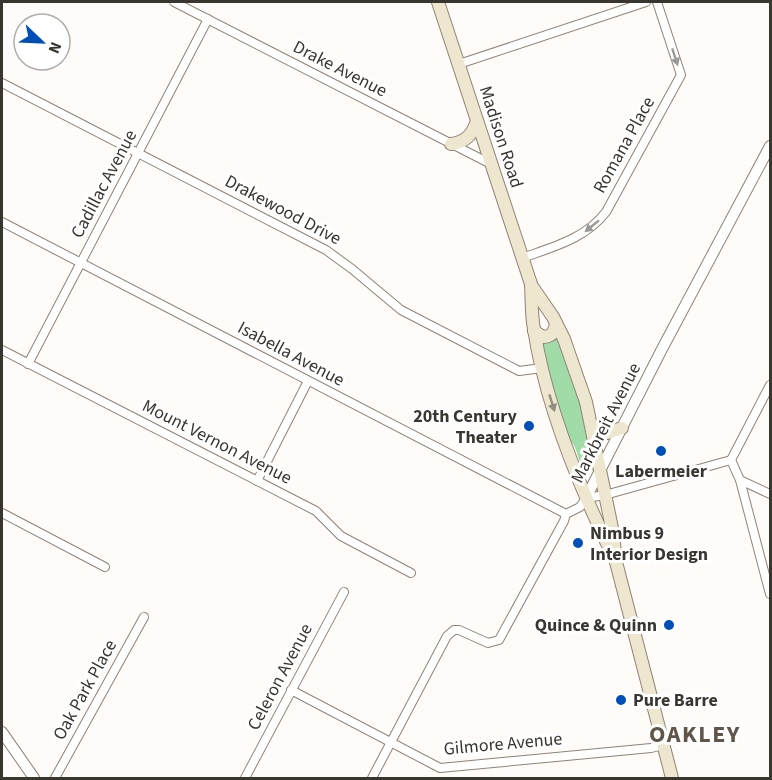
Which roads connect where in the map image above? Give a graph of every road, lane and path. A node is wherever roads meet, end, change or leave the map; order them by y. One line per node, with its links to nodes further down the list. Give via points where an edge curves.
1 (174, 2): 5 (street, Drake Avenue)
2 (438, 2): 6 (main road, Madison Road)
3 (646, 2): 6 (street)
4 (657, 2): 14 (street, Romana Place, one-way to 14, via 681,75 667,102 600,221 574,239)
5 (208, 19): 9 (street, Drake Avenue); 11 (street, Cadillac Avenue)
6 (459, 64): 8 (main road, Madison Road)
7 (2, 83): 11 (street, Drakewood Drive)
8 (477, 121): 9 (main road, via 470,136); 12 (main road, Madison Road)
9 (451, 144): 12 (street, Drake Avenue)
10 (771, 146): 25 (street, Markbreit Avenue)
11 (138, 154): 15 (street, Cadillac Avenue); 21 (street, Drakewood Drive, via 326,250 400,310 519,371)
12 (491, 164): 14 (main road, Madison Road)
13 (2, 222): 15 (street, Isabella Avenue)
14 (522, 258): 16 (main road, Madison Road)
15 (81, 263): 20 (street, Cadillac Avenue); 22 (street, Isabella Avenue)
16 (531, 284): 17 (main road, Madison Road); 18 (main road, Madison Road)
17 (555, 320): 18 (main road, via 541,316); 18 (main road, via 549,336 543,337); 24 (main road, Madison Road, via 575,366)
18 (533, 328): 21 (main road, Madison Road)
19 (2, 350): 20 (street, Mount Vernon Avenue)
20 (28, 363): 29 (street, Mount Vernon Avenue)
21 (542, 368): 32 (main road, Madison Road, one-way to 32)
22 (308, 381): 29 (street); 35 (street, Isabella Avenue)
23 (771, 386): 26 (street)
24 (593, 428): 25 (main road, via 607,433); 27 (main road, Madison Road)
25 (622, 428): 27 (street, Markbreit Avenue)
26 (731, 460): 28 (street); 31 (street)
27 (600, 470): 31 (main road, Madison Road); 32 (street, Markbreit Avenue)
28 (740, 480): 30 (street); 41 (street)
29 (257, 481): 39 (street, Mount Vernon Avenue, via 322,515 348,541)
30 (771, 494)
31 (605, 495): 32 (street); 36 (main road, Madison Road)
32 (586, 498): 33 (main road, Madison Road); 35 (street, Markbreit Avenue, via 580,507)
33 (593, 512): 36 (main road); 37 (main road, Madison Road)
34 (2, 513): 38 (street)
35 (566, 514): 45 (street, Markbreit Avenue, via 502,638 488,643 464,630 450,633)
36 (613, 533): 37 (main road, Madison Road)
37 (616, 562): 46 (main road, Madison Road)
38 (105, 567)
39 (411, 573)
40 (344, 592): 43 (street, Celeron Avenue)
41 (771, 594)
42 (144, 617): 48 (street, Oak Park Place)
43 (291, 690): 45 (street, Gilmore Avenue); 49 (street, Celeron Avenue)
44 (2, 732): 47 (street)
45 (391, 742): 46 (street, Gilmore Avenue, via 440,768); 50 (street, Markbreit Avenue)
46 (663, 745): 51 (main road, Madison Road)
47 (34, 778)
48 (55, 778)
49 (245, 778)
50 (372, 778)
51 (672, 778)

